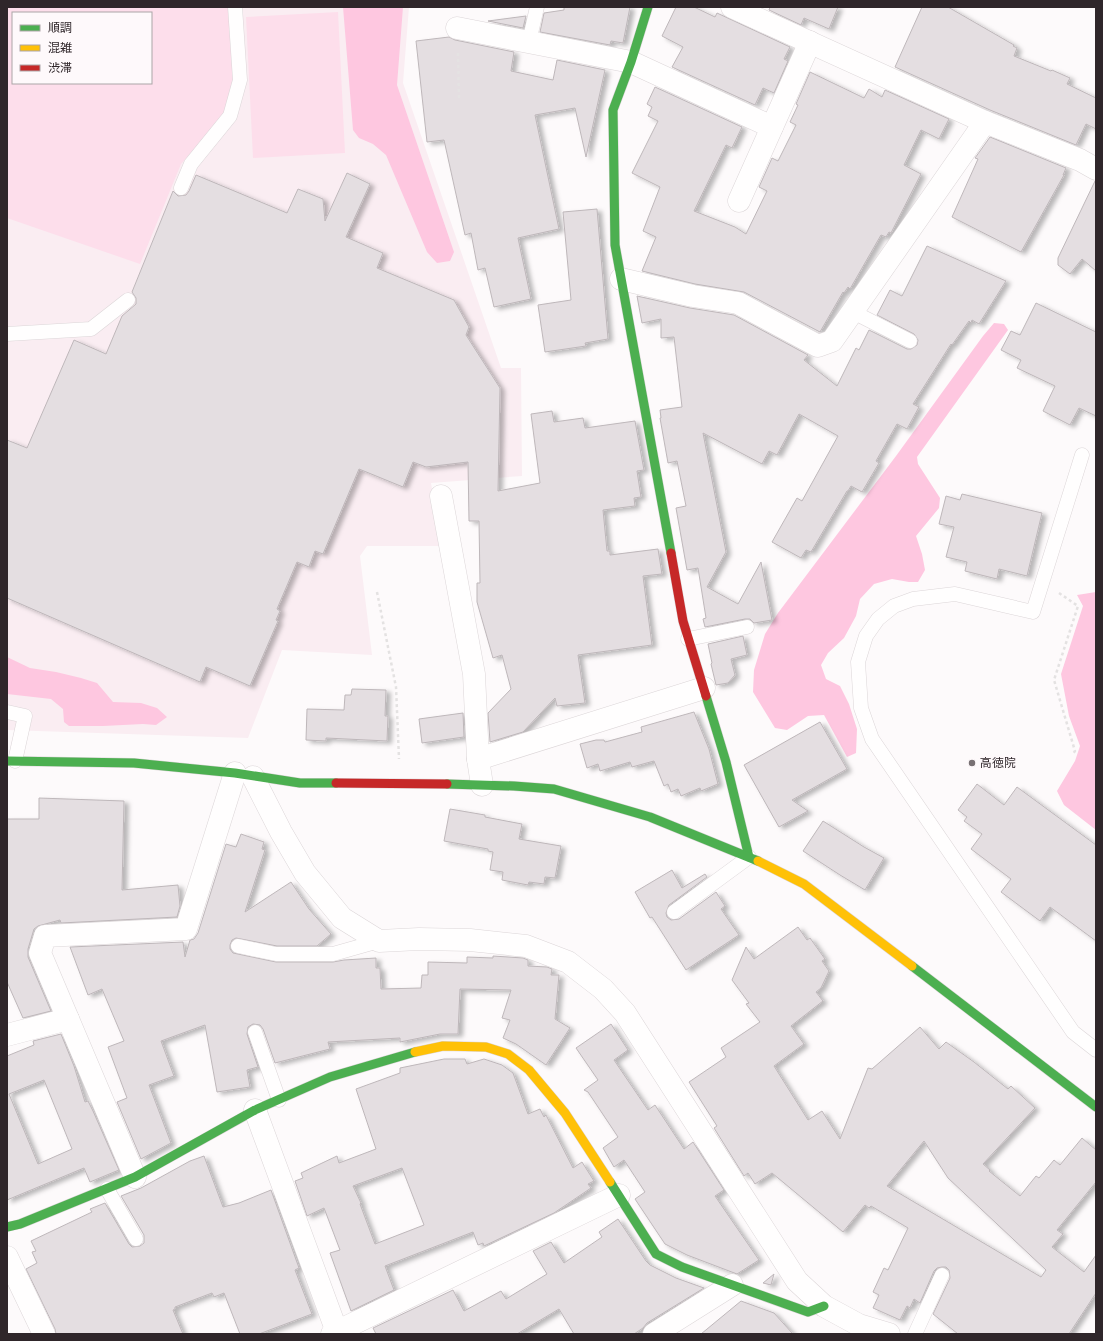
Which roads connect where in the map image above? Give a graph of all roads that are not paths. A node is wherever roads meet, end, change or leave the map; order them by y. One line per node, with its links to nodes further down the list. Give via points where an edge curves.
1 (235, 7): 12 (lane, via 240,80 230,116 191,164)
2 (537, 7): 6 (lane)
3 (648, 7): 8 (street)
4 (735, 8): 7 (street)
5 (457, 28): 6 (street)
6 (529, 42): 8 (street)
7 (810, 42): 9 (street); 10 (street)
8 (631, 62): 10 (street); 14 (street, via 613,110 615,244)
9 (985, 122): 11 (street, via 1080,160); 16 (street)
10 (772, 128): 13 (street)
11 (1096, 169)
12 (181, 188)
13 (739, 201)
14 (621, 279): 16 (street, via 693,296 738,303 818,346 832,341); 22 (street)
15 (128, 300): 17 (lane, via 91,329)
16 (853, 312): 18 (lane)
17 (7, 334)
18 (910, 342)
19 (1082, 455): 36 (lane, via 1033,612 955,594 913,599 894,606 878,619 866,636 858,662 861,708 872,739 1073,1032)
20 (441, 496): 25 (street, via 474,674)
21 (747, 627): 22 (lane)
22 (688, 639): 23 (street)
23 (704, 688): 25 (street); 29 (street, via 726,762)
24 (7, 712): 26 (lane, via 25,716)
25 (478, 759): 28 (street)
26 (11, 761): 27 (street, via 134,763)
27 (244, 775): 28 (street, via 300,783); 31 (street, via 282,832 305,873 342,918); 33 (street, via 186,929 45,936 40,953)
28 (482, 786): 29 (street, via 554,789 650,817)
29 (749, 857): 30 (lane); 38 (street, via 804,884)
30 (674, 912)
31 (379, 941): 32 (lane, via 333,954 276,954); 48 (street, via 470,940 526,946 568,962 603,989 625,1012 797,1281)
32 (238, 946)
33 (68, 1019): 35 (street); 40 (street)
34 (255, 1032): 37 (lane)
35 (7, 1035)
36 (1096, 1050)
37 (278, 1100): 39 (street); 42 (street, via 330,1077 404,1054 443,1046 486,1047 508,1054 529,1070 565,1113)
38 (1094, 1103)
39 (255, 1110): 40 (street); 49 (street)
40 (135, 1177): 41 (street)
41 (107, 1189): 43 (street); 44 (lane)
42 (619, 1195): 47 (street, via 656,1254 682,1267); 49 (street)
43 (7, 1227)
44 (136, 1239)
45 (7, 1257): 50 (street)
46 (942, 1276): 53 (lane)
47 (732, 1285): 48 (street, via 808,1312); 51 (street)
48 (824, 1306): 52 (street, via 859,1325)
49 (338, 1333)
50 (44, 1334)
51 (654, 1334)
52 (889, 1334)
53 (915, 1334)

